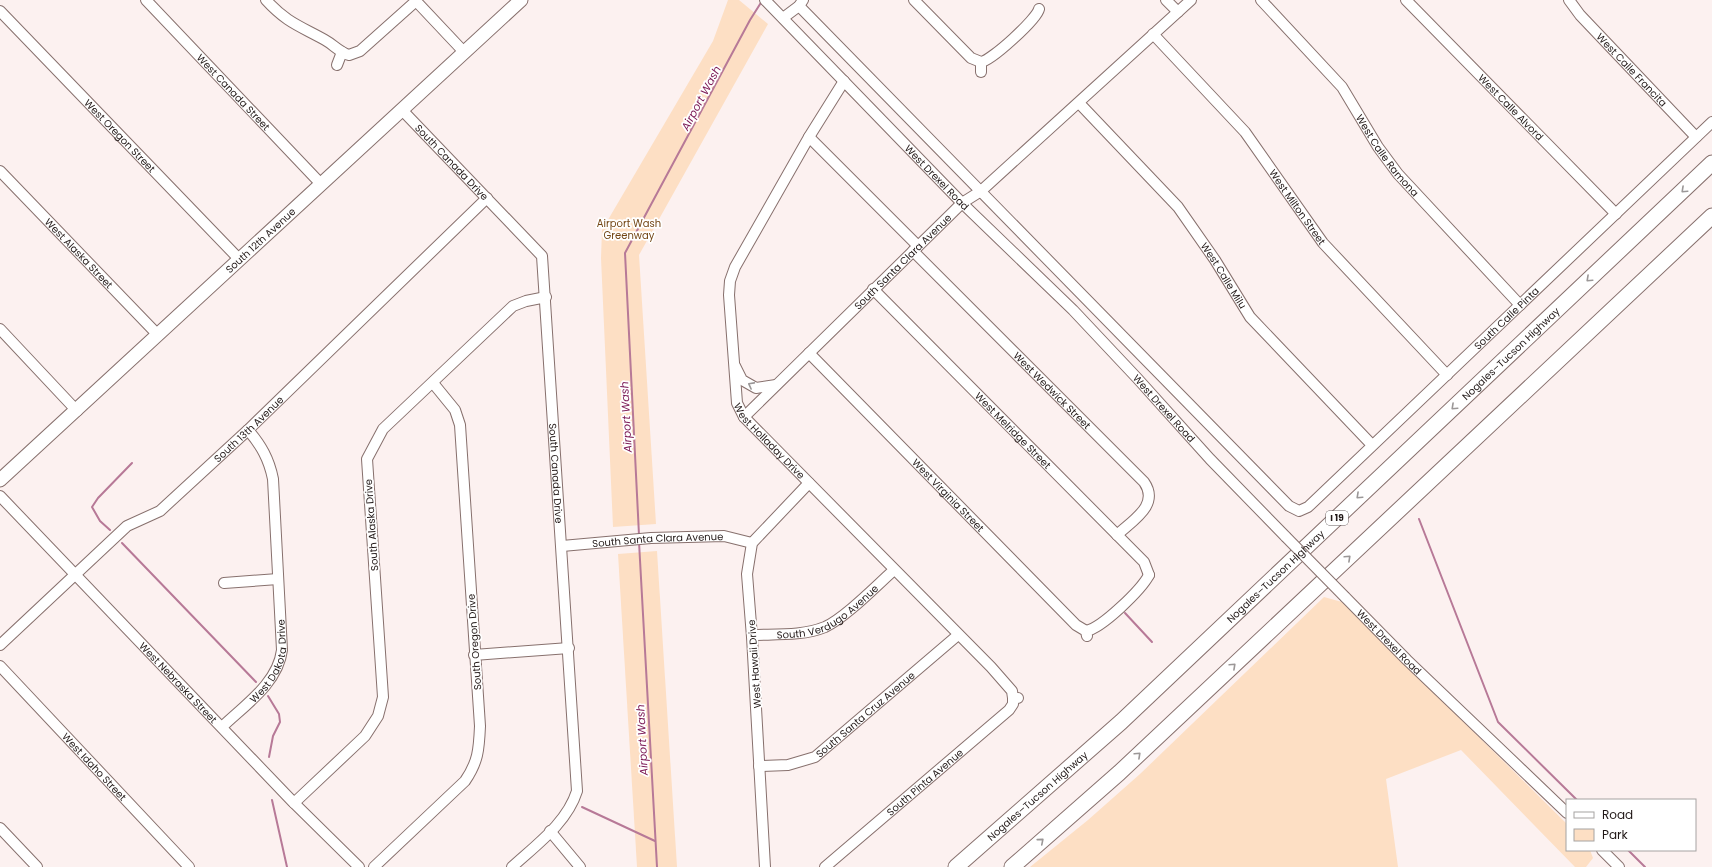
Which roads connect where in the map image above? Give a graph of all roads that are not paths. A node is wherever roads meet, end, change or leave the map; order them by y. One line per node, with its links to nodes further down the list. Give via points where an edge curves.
1 (146, 0): 29 (street, West Canada Street)
2 (266, 0): 19 (street, via 287,20 328,41)
3 (415, 0): 18 (street); 19 (street, via 360,51)
4 (521, 0): 18 (main road, South 12th Avenue)
5 (765, 0): 16 (street, West Drexel Road)
6 (914, 0): 13 (street, via 981,67 1037,15)
7 (1166, 0): 15 (street)
8 (1191, 0): 15 (street, South Santa Clara Avenue)
9 (1261, 0): 39 (street, West Calle Ramona, via 1342,87 1378,147 1398,174)
10 (1406, 0): 33 (street, West Calle Alvord)
11 (1569, 0): 26 (street, West Calle Francita, via 1580,15)
12 (801, 3): 16 (street); 30 (street, West Drexel Road)
13 (1041, 6)
14 (0, 11): 36 (street, West Oregon Street)
15 (1178, 12): 17 (street, South Santa Clara Avenue)
16 (783, 18): 21 (street, West Drexel Road)
17 (1153, 34): 22 (street, South Santa Clara Avenue); 44 (street, West Milton Street, via 1245,132 1323,243)
18 (464, 52): 23 (main road, South 12th Avenue)
19 (346, 54): 20 (street)
20 (337, 65)
21 (844, 81): 25 (street, West Holladay Drive); 32 (street, West Drexel Road)
22 (1079, 103): 30 (street, South Santa Clara Avenue); 50 (street, West Calle Milu, via 1178,207 1250,317)
23 (402, 110): 29 (main road, South 12th Avenue); 31 (street, South Canada Drive)
24 (1712, 122): 26 (street, South Calle Pinta)
25 (809, 137): 35 (street, West Wedwick Street); 43 (street, West Holladay Drive, via 734,267 729,295)
26 (1696, 137): 33 (street, South Calle Pinta)
27 (1712, 163): 85 (highway, Nogales–Tucson Highway / I 19, one-way to 85, via 1121,722)
28 (0, 171): 41 (street, West Alaska Street)
29 (321, 184): 36 (main road, South 12th Avenue)
30 (981, 191): 32 (street, South Santa Clara Avenue); 54 (street, West Drexel Road, via 1288,506)
31 (487, 198): 38 (street, South Canada Drive, via 542,256); 49 (street, South 13th Avenue)
32 (962, 203): 35 (street, South Santa Clara Avenue); 73 (street, West Drexel Road, bridge, via 1073,310 1210,459 1344,597)
33 (1616, 214): 39 (street, South Calle Pinta)
34 (1712, 216): 86 (highway, one-way to 34, via 1119,773)
35 (915, 248): 37 (street, South Santa Clara Avenue); 55 (street, West Wedwick Street, via 1144,482 1154,497)
36 (240, 260): 41 (main road, South 12th Avenue)
37 (873, 289): 42 (street, South Santa Clara Avenue); 55 (street, West Melridge Street)
38 (546, 297): 45 (street, South Alaska Drive, via 526,300 513,306); 57 (street, South Canada Drive)
39 (1520, 305): 44 (street, South Calle Pinta)
40 (0, 329): 47 (street)
41 (158, 336): 47 (main road, South 12th Avenue)
42 (809, 353): 46 (street, South Santa Clara Avenue); 60 (street, West Virginia Street, via 1087,634 1099,626)
43 (733, 364): 46 (street, one-way to 43, via 756,388 742,380); 48 (street, West Holladay Drive, via 735,396)
44 (1447, 375): 50 (street, South Calle Pinta)
45 (433, 383): 67 (street, South Oregon Drive, via 455,410 460,425); 72 (street, South Alaska Drive, via 383,429 367,459 382,697 378,716 365,736)
46 (778, 384): 48 (street, South Santa Clara Avenue)
47 (77, 411): 51 (main road, South 12th Avenue)
48 (744, 417): 52 (street, West Holladay Drive)
49 (248, 430): 59 (street, South 13th Avenue, via 160,511 127,526); 61 (street, West Dakota Drive, via 261,445 273,478)
50 (1372, 445): 54 (street, South Calle Pinta, via 1308,507)
51 (0, 480)
52 (809, 483): 56 (street); 58 (street, West Holladay Drive)
53 (0, 496): 59 (street, West Nebraska Street)
54 (1299, 511)
55 (1117, 535): 60 (street, West Melridge Street, via 1144,562)
56 (752, 543): 57 (street, South Santa Clara Avenue, via 724,536 651,538); 63 (street, West Hawaii Drive, via 747,574)
57 (562, 546): 66 (street, South Canada Drive)
58 (894, 570): 63 (street, South Verdugo Avenue, via 838,619 826,626 799,633); 64 (street, West Holladay Drive)
59 (75, 574): 65 (street, South 13th Avenue); 70 (street, West Nebraska Street)
60 (1153, 575)
61 (278, 579): 62 (street); 70 (street, West Dakota Drive, via 282,650 279,666 265,686)
62 (224, 583)
63 (752, 635): 71 (street, West Hawaii Drive)
64 (958, 635): 69 (street, West Holladay Drive, via 1008,686); 71 (street, South Santa Cruz Avenue, via 814,757 788,765)
65 (0, 645)
66 (569, 648): 67 (street); 75 (street, South Canada Drive, via 577,791 573,803)
67 (474, 655): 80 (street, South Oregon Drive, via 480,726 480,747 476,764 464,781)
68 (0, 666): 78 (street, West Idaho Street)
69 (1016, 698): 84 (street, South Pinta Avenue, via 1009,710)
70 (222, 727): 72 (street, West Nebraska Street)
71 (759, 766): 83 (street, West Hawaii Drive)
72 (294, 803): 79 (street, West Nebraska Street)
73 (1566, 812)
74 (0, 828): 77 (street)
75 (550, 831): 81 (street, South Canada Drive); 82 (street)
76 (1603, 851): 87 (street)
77 (37, 867)
78 (189, 867)
79 (359, 867)
80 (374, 867)
81 (512, 867)
82 (580, 867)
83 (765, 867)
84 (825, 867)
85 (956, 867)
86 (1012, 867)
87 (1619, 867)

